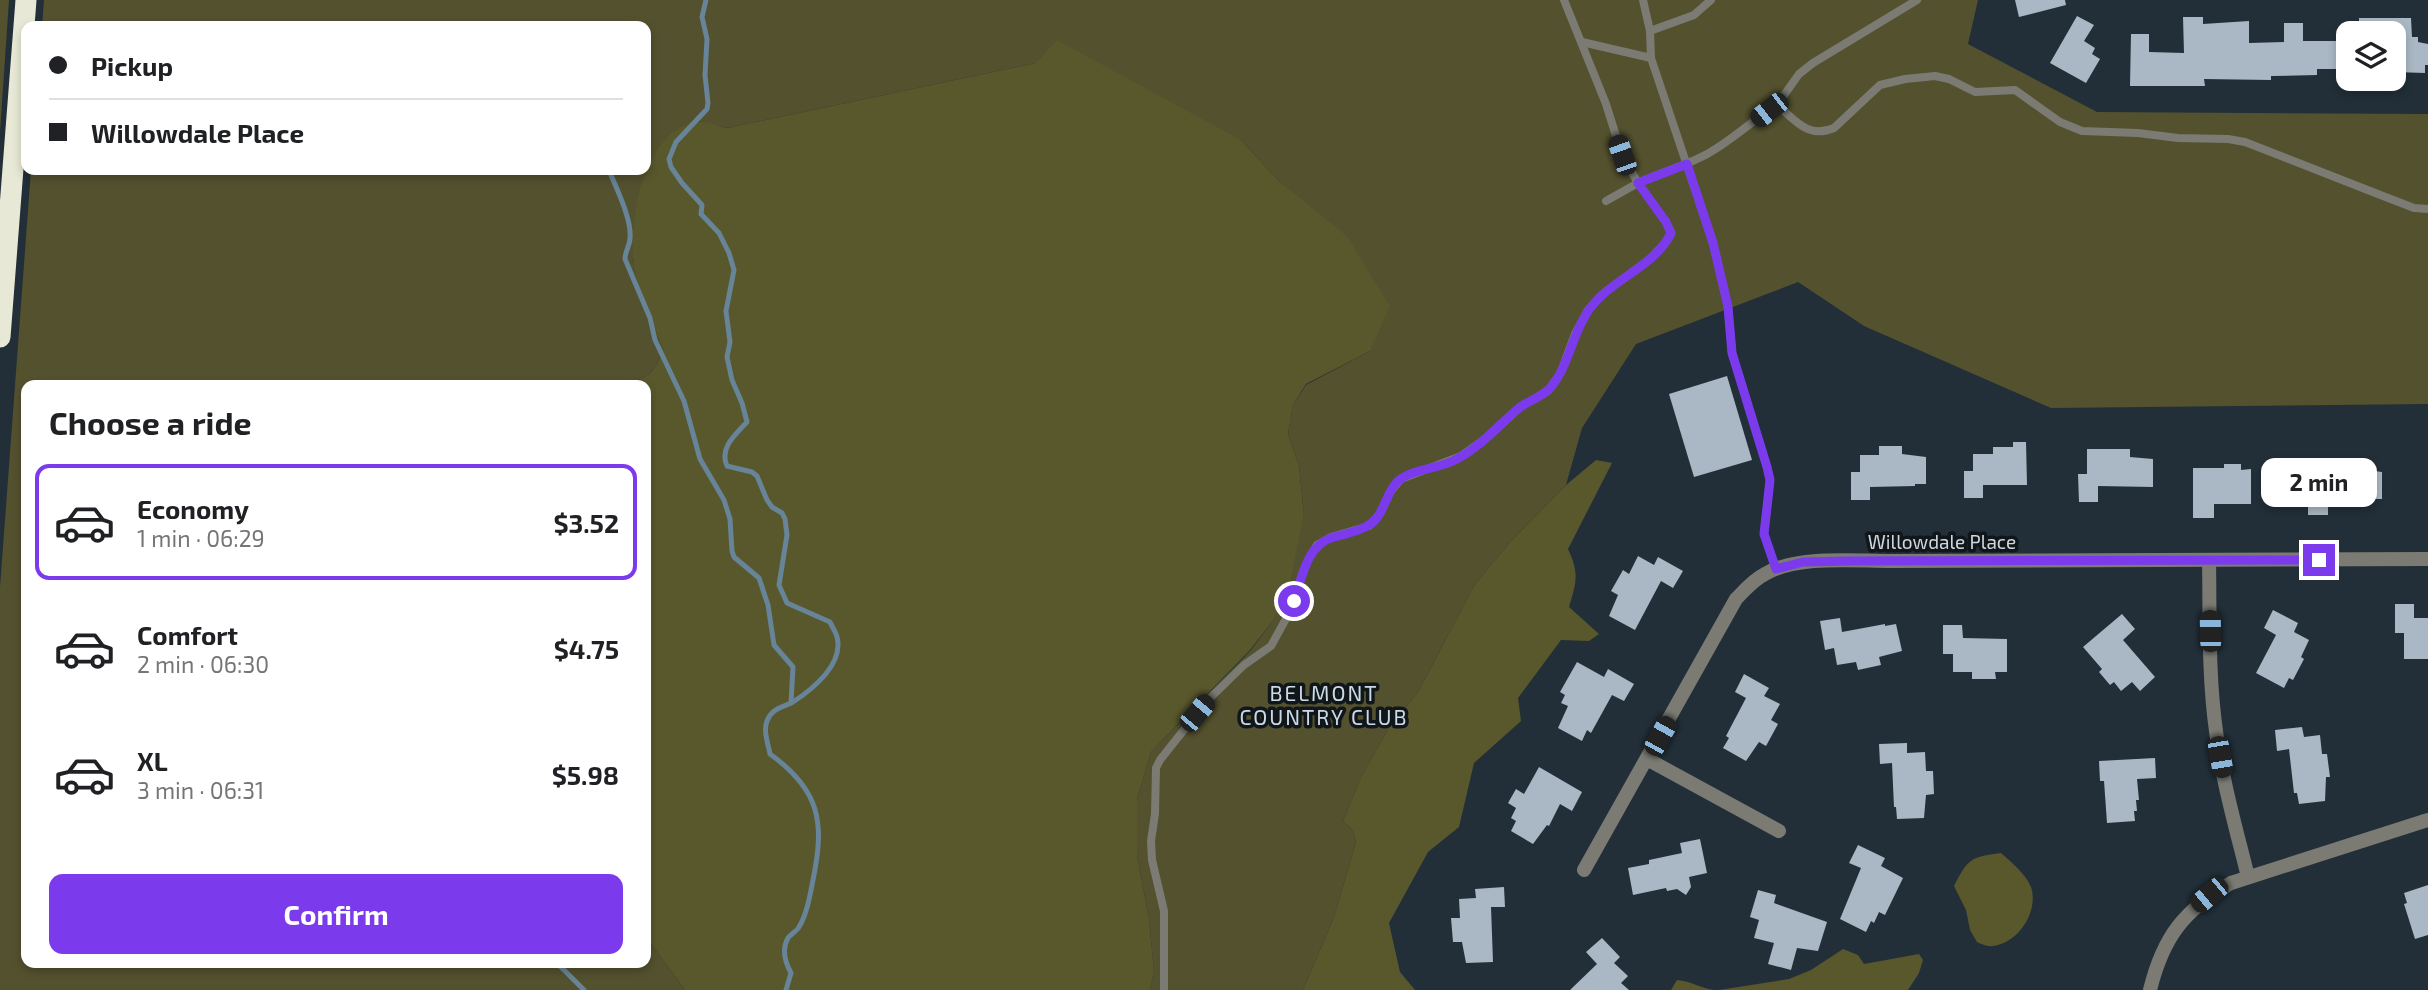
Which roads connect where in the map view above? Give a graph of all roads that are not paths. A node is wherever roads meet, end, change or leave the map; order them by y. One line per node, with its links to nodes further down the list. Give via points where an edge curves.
1 (26, 0): 6 (highway)
2 (1564, 0): 8 (lane)
3 (1643, 0): 7 (lane)
4 (1711, 0): 7 (lane, via 1694,15)
5 (1917, 0): 11 (lane, via 1813,63)
6 (24, 21)
7 (1650, 31): 9 (lane)
8 (1582, 42): 9 (lane); 13 (lane, via 1622,155)
9 (1651, 58): 12 (lane)
10 (21, 65): 16 (highway)
11 (1777, 105): 12 (lane, via 1735,137); 15 (lane, via 1802,127 1825,132 1880,85 1943,78 1975,92 2015,90 2060,122 2082,131 2245,142 2414,208)
12 (1687, 164): 13 (lane); 19 (lane, via 1719,268 1732,353 1770,480 1764,534)
13 (1638, 183): 14 (lane); 25 (lane, via 1671,233 1650,259 1588,310 1548,391 1461,456 1401,479 1369,526 1317,545 1271,646 1216,692 1165,752 1156,768 1151,841 1164,911)
14 (1606, 201)
15 (2428, 209)
16 (0, 337)
17 (2428, 559): 18 (street, Willowdale Place)
18 (2209, 560): 19 (street, Willowdale Place, via 1803,562); 24 (street, via 2216,730)
19 (1776, 569): 20 (street, Willowdale Place, via 1750,584 1736,599)
20 (1647, 759): 22 (street); 23 (street, Willowdale Place)
21 (2428, 820): 24 (street)
22 (1779, 831)
23 (1584, 870)
24 (2248, 877): 26 (street, via 2209,895 2182,920 2162,950)
25 (1164, 990)
26 (2150, 990)

